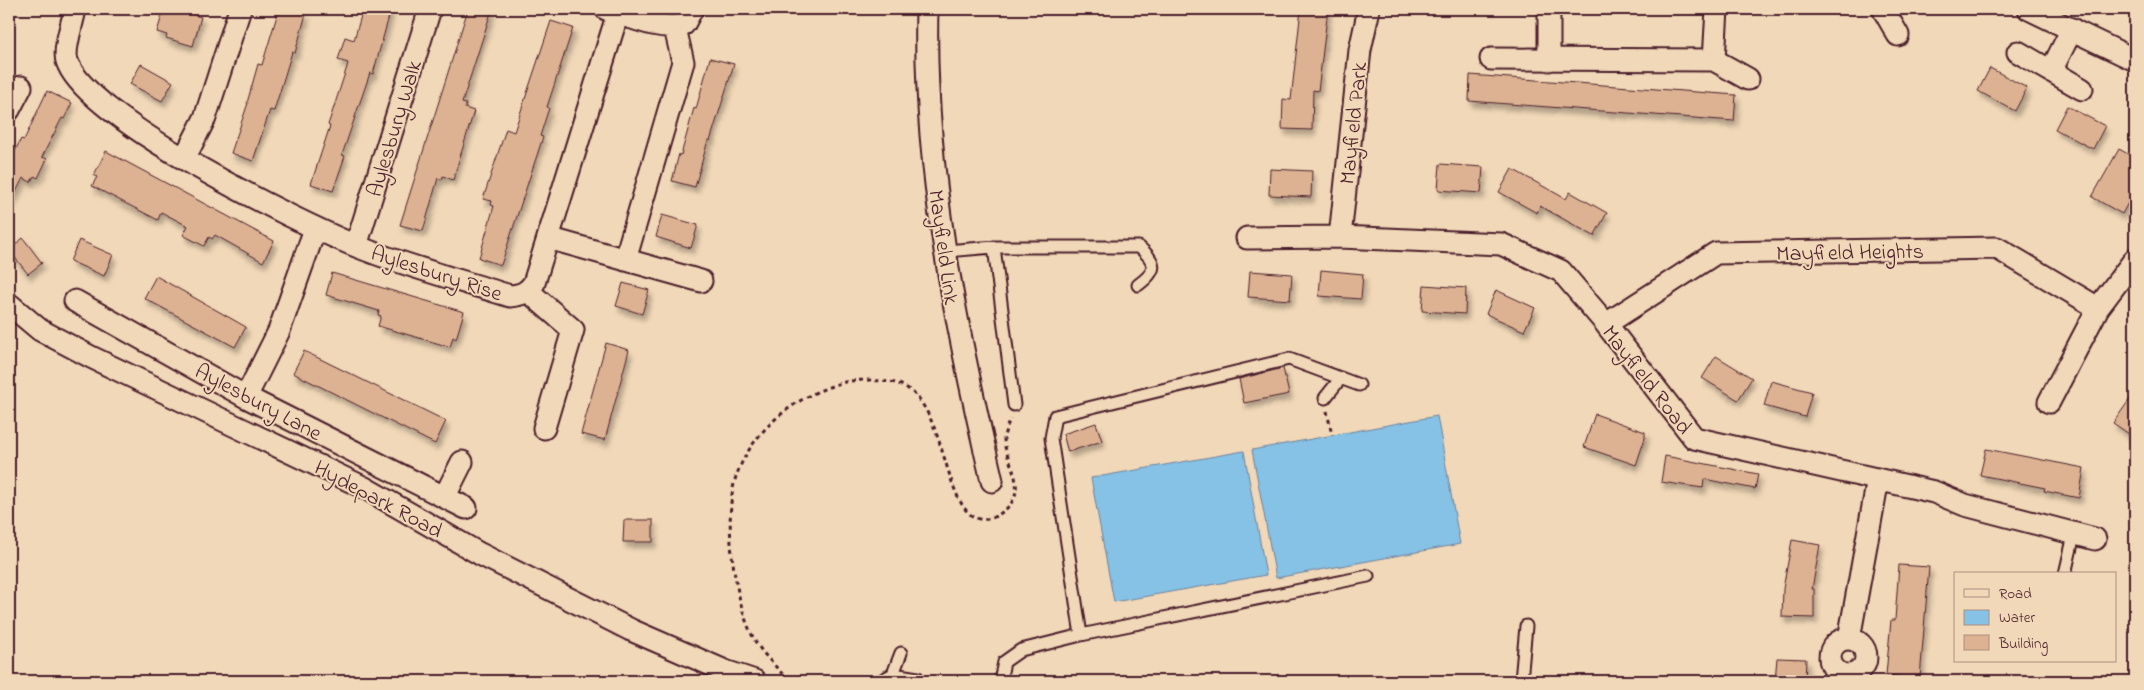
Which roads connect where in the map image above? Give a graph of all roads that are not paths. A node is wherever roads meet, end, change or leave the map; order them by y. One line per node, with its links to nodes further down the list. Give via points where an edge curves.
1 (74, 9): 25 (street, Aylesbury Rise, via 66,59 74,75 94,96 158,145)
2 (240, 9): 25 (street, via 205,118)
3 (430, 9): 30 (street, Aylesbury Walk)
4 (692, 9): 12 (street, via 684,24)
5 (928, 9): 32 (street, Mayfield Link, via 931,129)
6 (1369, 9): 27 (street, Mayfield Park, via 1360,50)
7 (1548, 9): 17 (street)
8 (1717, 9): 18 (street)
9 (1883, 9): 14 (street)
10 (2030, 9): 13 (street)
11 (612, 11): 12 (street); 28 (street, Aylesbury Rise)
12 (675, 28): 34 (street, via 683,62)
13 (2072, 29): 19 (street); 20 (street)
14 (1898, 35)
15 (2018, 52): 20 (street)
16 (1492, 60): 17 (street)
17 (1549, 60): 18 (street)
18 (1714, 60): 21 (street)
19 (2135, 60)
20 (2051, 71): 23 (street)
21 (1748, 79)
22 (21, 87): 24 (street)
23 (2082, 89)
24 (9, 110)
25 (184, 159): 26 (street, Aylesbury Rise)
26 (315, 229): 30 (street, Aylesbury Rise); 44 (street, via 279,331)
27 (1340, 237): 29 (street, Mayfield Road); 41 (street, Mayfield Road, via 1501,244 1562,271)
28 (548, 238): 34 (street); 37 (street, Aylesbury Rise)
29 (1247, 238)
30 (356, 246): 37 (street, Aylesbury Rise, via 510,296)
31 (994, 247): 32 (lane); 36 (lane, via 1139,247 1152,260 1154,268 1150,276); 47 (lane)
32 (946, 251): 51 (street, Mayfield Link, via 955,314)
33 (2135, 259): 40 (street)
34 (625, 260): 35 (street)
35 (701, 281)
36 (1138, 285)
37 (528, 291): 48 (street, via 573,330 543,404)
38 (75, 301): 44 (street, Aylesbury Lane)
39 (9, 304): 63 (street, Hydepark Road, via 40,330 365,488 497,563 631,630 724,671)
40 (2098, 308): 41 (street, Mayfield Heights, via 1997,248 1716,253); 46 (street)
41 (1606, 324): 50 (street, Mayfield Road, via 1694,438)
42 (1341, 378): 43 (lane); 45 (lane); 58 (lane, via 1289,359 1056,416 1051,438)
43 (1359, 385)
44 (246, 397): 52 (street, Aylesbury Lane)
45 (1325, 398)
46 (2049, 402)
47 (1014, 406)
48 (544, 428)
49 (462, 462): 52 (street)
50 (1878, 479): 54 (street, Mayfield Road, via 1934,492 1965,505); 62 (street, via 1849,639 1838,642 1830,657 1838,672)
51 (992, 481)
52 (445, 496): 53 (street, Aylesbury Lane)
53 (466, 508)
54 (2084, 537): 55 (lane)
55 (2066, 572)
56 (1368, 576): 58 (lane)
57 (1526, 626): 66 (lane)
58 (1081, 635): 65 (lane, via 1022,650 1004,662)
59 (900, 653): 60 (lane)
60 (893, 674): 61 (lane); 64 (lane)
61 (918, 678)
62 (1848, 678)
63 (755, 681)
64 (880, 681)
65 (1000, 681)
66 (1521, 681)

